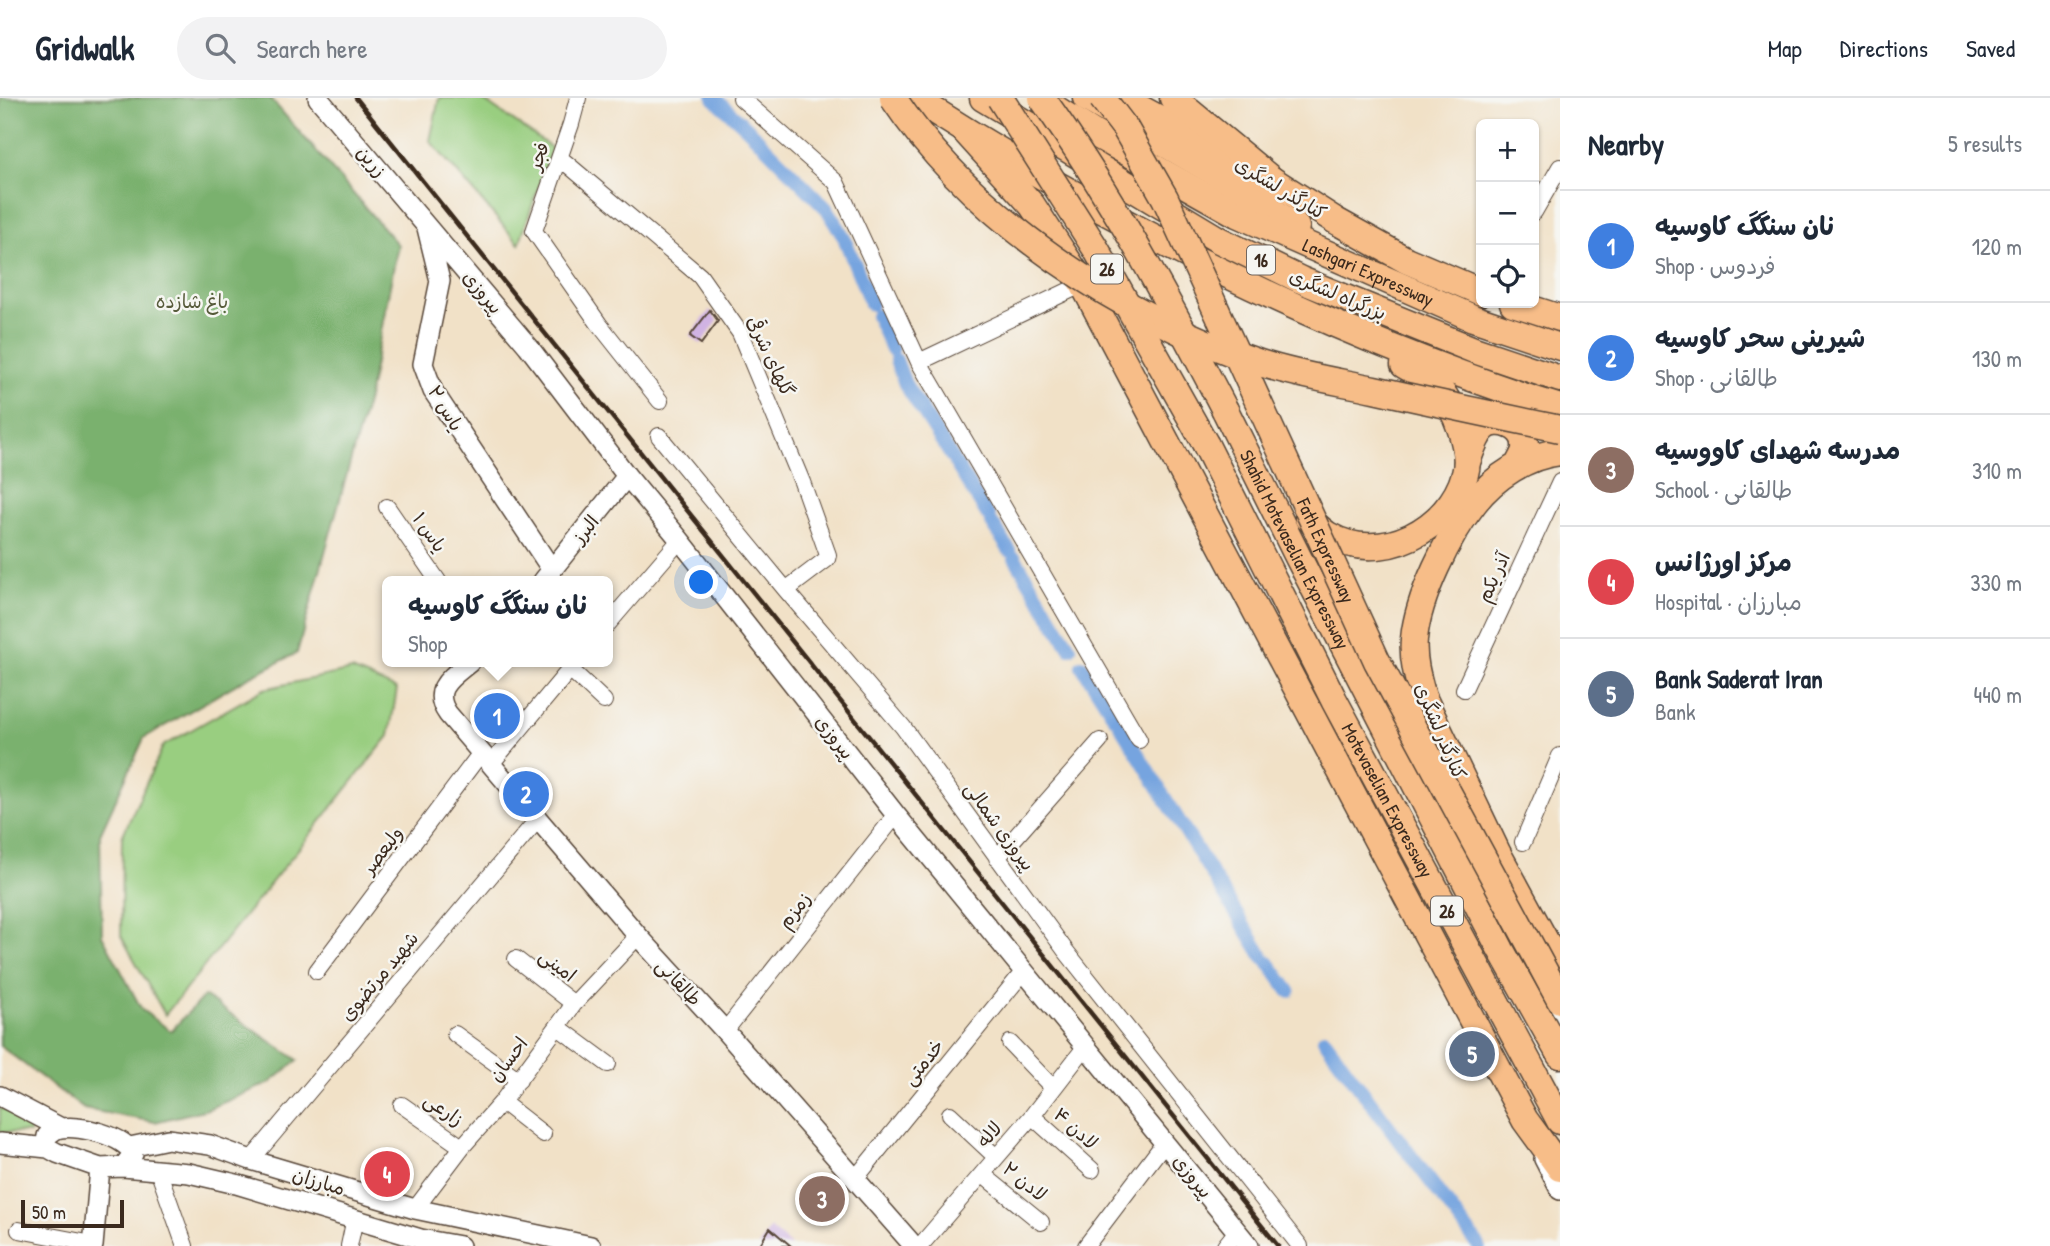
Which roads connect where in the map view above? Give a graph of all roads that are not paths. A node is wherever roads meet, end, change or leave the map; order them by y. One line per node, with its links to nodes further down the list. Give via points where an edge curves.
1 (318, 98): 18 (street, زرین)
2 (578, 98): 14 (street, فجر)
3 (741, 98): 26 (street, via 836,182)
4 (893, 98): 31 (main road, bridge, via 963,182 1005,221 1121,302 1159,322 1260,363)
5 (914, 98): 13 (main road)
6 (983, 98): 27 (main road, بزرگراه لشگری / 16, via 1230,246 1462,345)
7 (1000, 98): 79 (main road, Shahid Motevaselian Expressway / 26, bridge, via 1096,249 1206,445 1334,700)
8 (1040, 98): 19 (main road, Lashgari Expressway / 16, via 1237,214); 30 (main road, 26, bridge, via 1071,139 1148,264)
9 (1086, 98): 19 (main road, via 1231,182)
10 (1102, 98): 62 (main road, Fath Expressway, bridge, via 1165,198 1377,661)
11 (1121, 98): 16 (main road, کنارگذر لشگری)
12 (1174, 98): 16 (main road)
13 (965, 131): 20 (main road, via 1032,205); 24 (main road, via 1152,237)
14 (560, 158): 28 (street, فجر, via 534,227 536,235 598,324); 42 (street, گلهای شرقی, via 699,276 740,333 827,553 827,559)
15 (1560, 167): 17 (street)
16 (1272, 180): 21 (main road, کنارگذر لشگری, via 1406,260)
17 (1539, 203)
18 (426, 224): 36 (street, پیروزی, via 528,346); 41 (street, یاس ۲, via 440,281 422,364 433,390)
19 (1356, 267): 25 (main road, Lashgari Expressway / 16, via 1472,318)
20 (1083, 284): 26 (street); 78 (main road)
21 (1476, 290)
22 (1529, 308): 23 (main road)
23 (1560, 318)
24 (1352, 333): 29 (main road); 34 (main road, via 1440,390 1458,419)
25 (1560, 347)
26 (919, 362): 50 (street)
27 (1560, 379)
28 (660, 401)
29 (1560, 408)
30 (1225, 410): 34 (main road, via 1292,504 1328,535 1348,543 1367,547 1416,536 1450,506); 69 (main road, Shahid Motevaselian Expressway / 26)
31 (1560, 429)
32 (659, 436): 42 (street, پیروزی شمالی)
33 (1560, 452): 35 (main road, کنارگذر لشگری)
34 (1467, 463): 35 (main road, via 1482,429 1491,423 1505,423 1523,435 1526,446)
35 (1518, 465): 59 (main road, کنارگذر لشگری, via 1475,502 1448,546 1420,609 1414,655 1423,698 1443,744)
36 (627, 476): 39 (street, پیروزی); 41 (street, البرز)
37 (1560, 482): 47 (street, آذر یکم)
38 (387, 507): 40 (street, یاس ۱)
39 (680, 540): 43 (street); 53 (street, پیروزی)
40 (435, 576)
41 (547, 576)
42 (786, 590): 56 (street, پیروزی شمالی, via 903,727)
43 (613, 618)
44 (464, 667): 52 (street, طالقانی, via 446,681 442,705)
45 (571, 667): 52 (street, ولیعصر)
46 (575, 667): 48 (street)
47 (1464, 689)
48 (604, 701)
49 (1100, 740): 56 (street)
50 (1139, 740)
51 (1560, 756): 55 (street)
52 (486, 759): 54 (street, طالقانی); 60 (street, ولیعصر)
53 (896, 815): 61 (street, پیروزی); 65 (street, زمزم)
54 (538, 819): 57 (street, طالقانی); 88 (street, شهید مرتضوی)
55 (1523, 842)
56 (997, 858): 111 (street, پیروزی شمالی)
57 (638, 936): 63 (street, احسان); 65 (street, طالقانی)
58 (516, 959): 63 (street, امینی)
59 (1560, 968)
60 (317, 971)
61 (1024, 971): 68 (street, پیروزی); 95 (street, خدمتی)
62 (1560, 1000)
63 (574, 1004): 64 (street, احسان)
64 (558, 1027): 70 (street); 71 (street, احسان)
65 (725, 1031): 95 (street, طالقانی)
66 (455, 1034): 71 (street)
67 (1010, 1043): 72 (street)
68 (1086, 1046): 72 (street, لاله); 82 (street, پیروزی)
69 (1560, 1055)
70 (608, 1064)
71 (519, 1080): 74 (street, احسان)
72 (1053, 1088): 77 (street, لاله)
73 (0, 1096): 80 (street)
74 (502, 1102): 81 (street); 85 (street, احسان)
75 (402, 1105): 85 (street, زارعی)
76 (950, 1114): 87 (street)
77 (1032, 1116): 87 (street, لاله); 93 (street, لادن ۴)
78 (1525, 1120): 91 (main road); 96 (street)
79 (1560, 1121)
80 (61, 1128): 84 (street, via 99,1133); 86 (street, via 47,1136)
81 (543, 1135)
82 (1165, 1142): 102 (street, پیروزی); 110 (street)
83 (0, 1143): 86 (street)
84 (130, 1147): 88 (street, مبارزان, via 168,1139 210,1145); 89 (street, via 132,1154)
85 (463, 1147): 97 (street, احسان)
86 (48, 1148): 90 (street)
87 (996, 1157): 94 (street, لاله)
88 (251, 1160): 97 (street, مبارزان)
89 (123, 1167): 90 (street, مبارزان); 92 (street, مبارزان)
90 (100, 1168): 103 (street)
91 (1560, 1168)
92 (158, 1170): 98 (street, مبارزان, via 236,1184); 104 (street)
93 (1092, 1170)
94 (982, 1174): 99 (street, لادن ۲); 109 (street, لاله)
95 (855, 1179): 108 (street, طالقانی)
96 (1560, 1190)
97 (415, 1209): 101 (street); 107 (street, مبارزان)
98 (355, 1219): 101 (street, مبارزان); 105 (street)
99 (1041, 1222)
100 (19, 1230): 103 (street)
101 (407, 1234): 106 (street, مبارزان)
102 (1237, 1241)
103 (93, 1245)
104 (185, 1246)
105 (349, 1246)
106 (460, 1246)
107 (591, 1246)
108 (914, 1246)
109 (920, 1246)
110 (1086, 1246)
111 (1300, 1246)

